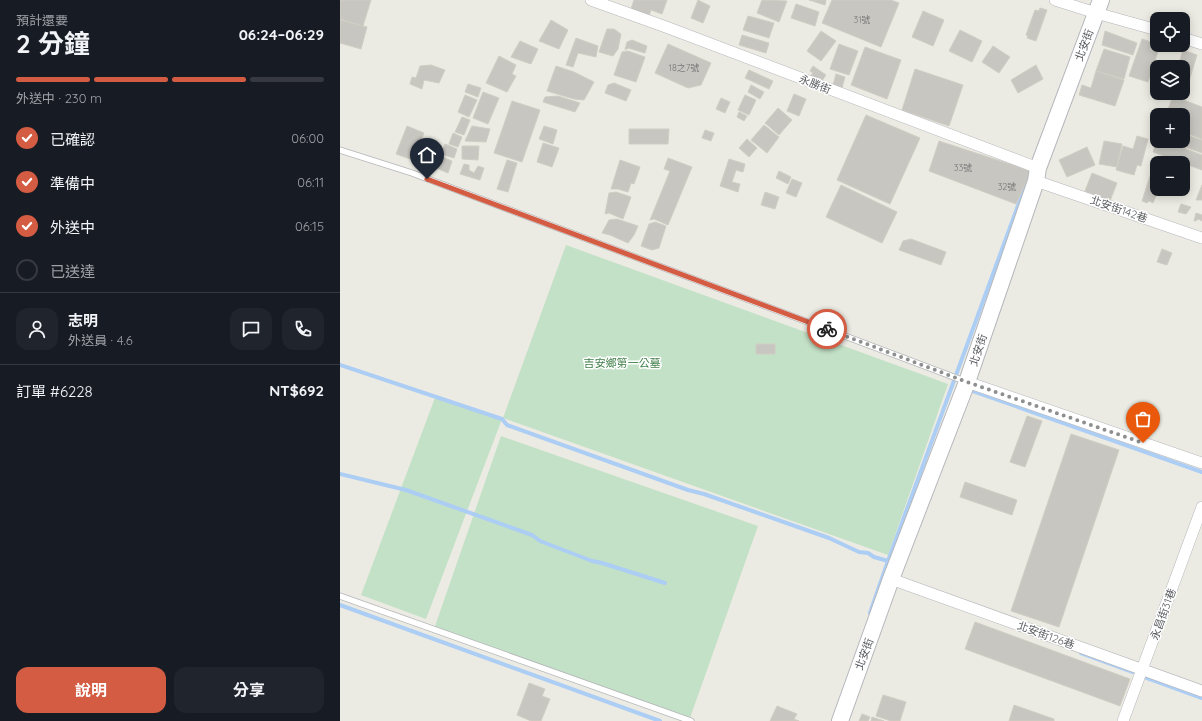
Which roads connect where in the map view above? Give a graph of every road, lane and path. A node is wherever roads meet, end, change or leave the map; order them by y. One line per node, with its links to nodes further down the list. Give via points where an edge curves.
1 (592, 0): 8 (street, 永勝街)
2 (1055, 0): 3 (street)
3 (1099, 5): 4 (street); 8 (street, 北安街)
4 (1150, 27)
5 (1190, 40): 6 (street)
6 (1202, 44)
7 (340, 150): 10 (lane, via 419,176)
8 (1037, 175): 9 (street, 北安街142巷); 10 (street, 北安街)
9 (1202, 238)
10 (967, 382): 11 (street); 13 (street, 北安街)
11 (1202, 463)
12 (1202, 507): 15 (street, 永昌街31巷)
13 (891, 578): 15 (street, 北安街126巷); 18 (street, 北安街)
14 (340, 596): 17 (lane)
15 (1143, 669): 16 (street, 北安街126巷); 19 (street, 永昌街31巷)
16 (1202, 691)
17 (691, 721)
18 (840, 721)
19 (1123, 721)

